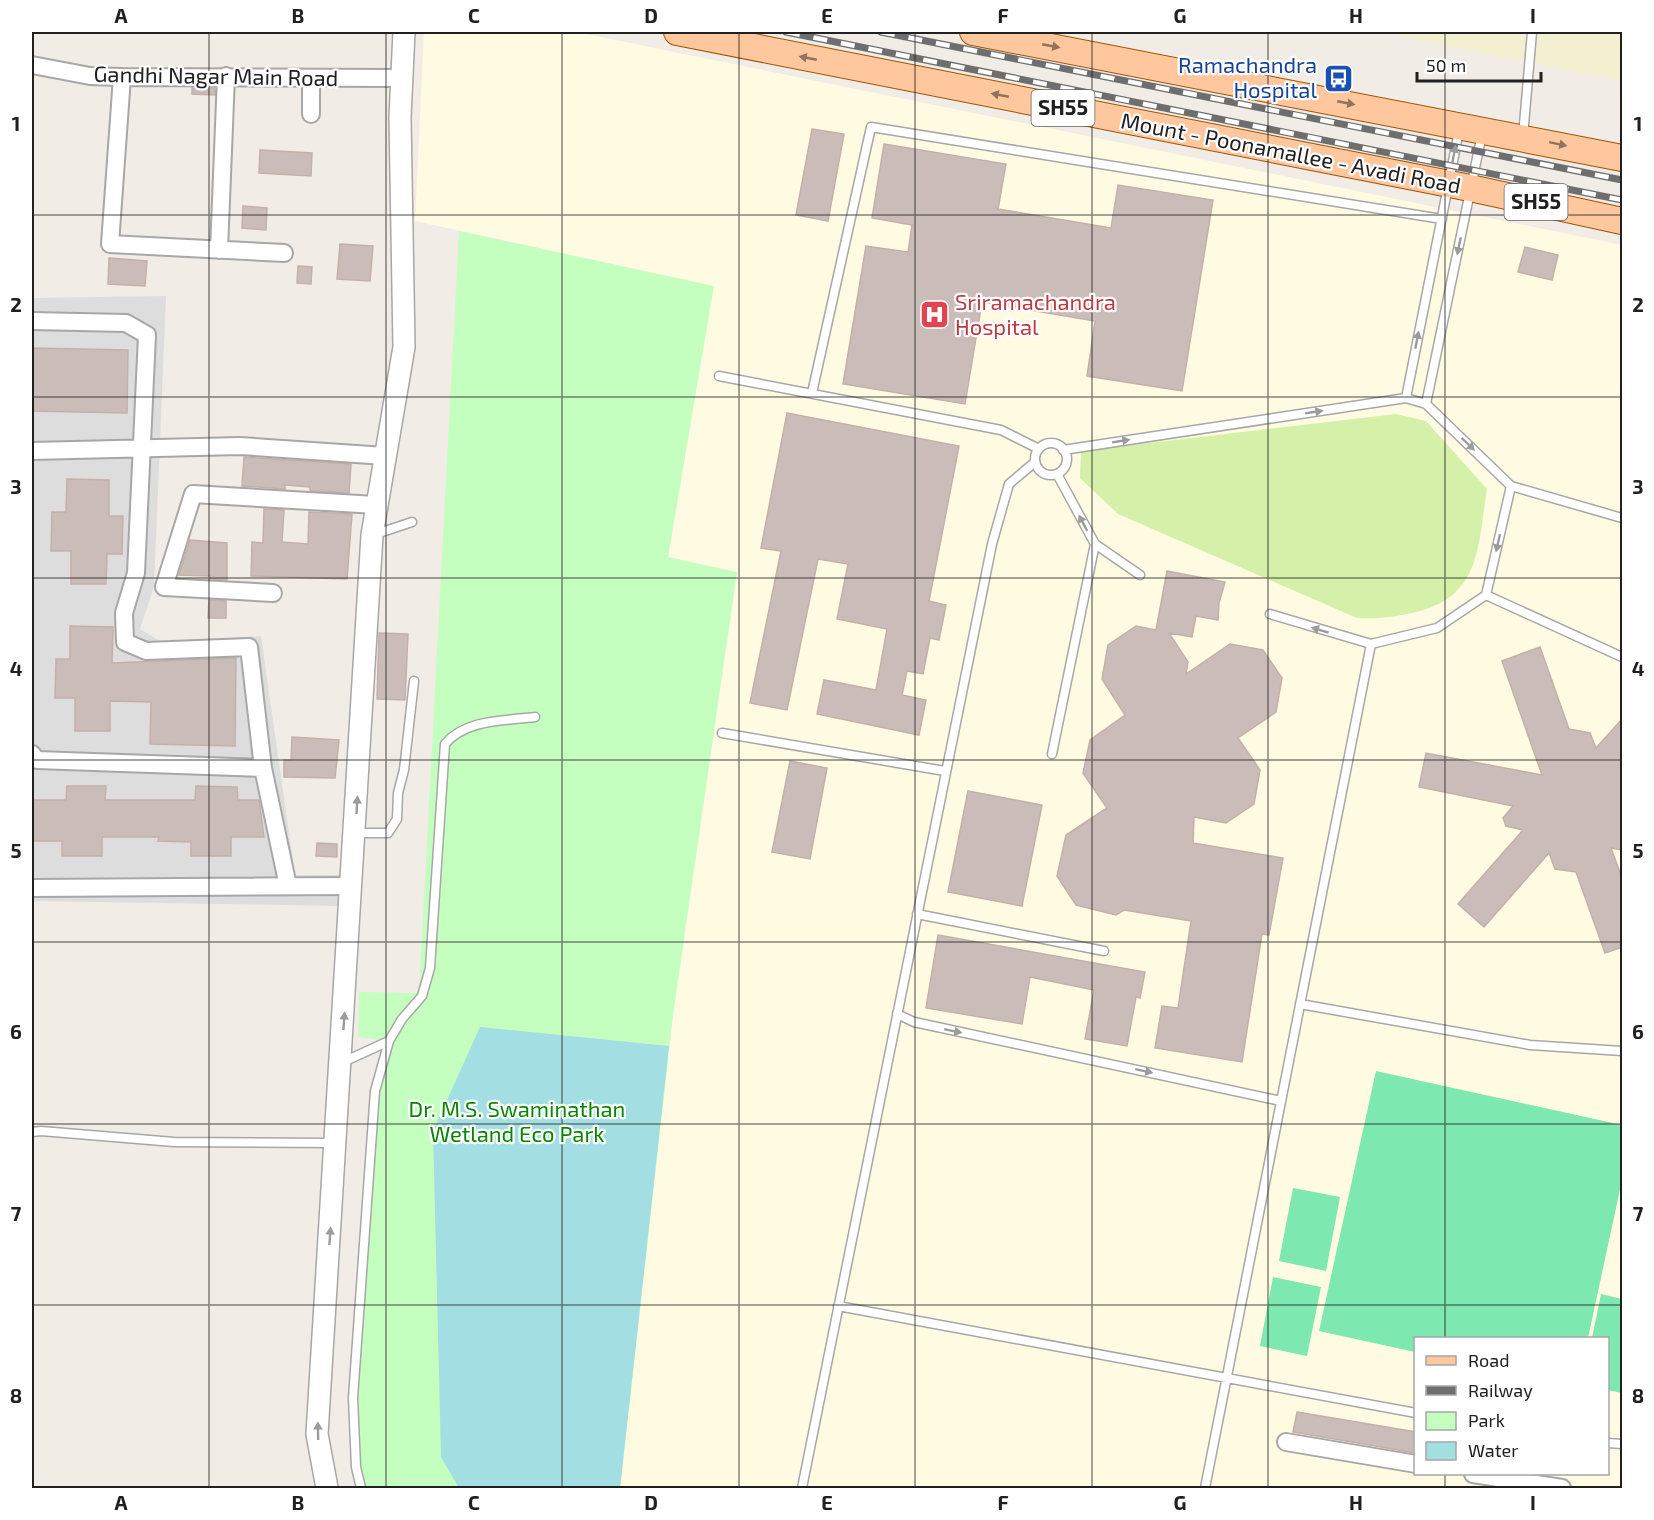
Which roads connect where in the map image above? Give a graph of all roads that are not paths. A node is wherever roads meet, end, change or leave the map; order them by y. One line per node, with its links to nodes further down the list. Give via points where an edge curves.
1 (404, 32): 9 (street)
2 (677, 32): 14 (main road, Mount - Poonamallee - Avadi Road / SH55, one-way to 2)
3 (973, 32): 11 (main road, one-way to 11)
4 (1532, 32): 12 (lane)
5 (32, 65): 7 (street, Gandhi Nagar Main Road, via 90,76)
6 (226, 76): 7 (street, Gandhi Nagar Main Road); 8 (street, Gandhi Nagar Main Road); 17 (street)
7 (122, 77): 17 (street, via 110,244)
8 (311, 78): 9 (street, Gandhi Nagar Main Road); 10 (street)
9 (401, 78): 28 (street, via 404,347)
10 (311, 114)
11 (1471, 127): 12 (main road); 14 (lane); 14 (lane, one-way to 11)
12 (1523, 136): 13 (main road, one-way to 13)
13 (1623, 158)
14 (1459, 186): 15 (lane); 16 (main road, Mount - Poonamallee - Avadi Road / SH55); 23 (lane, one-way to 23)
15 (1442, 219): 21 (lane, via 871,127); 22 (lane, one-way to 15)
16 (1623, 221)
17 (219, 250): 18 (street)
18 (284, 253)
19 (32, 321): 24 (street, via 126,323 147,335)
20 (718, 375): 21 (lane)
21 (812, 393): 25 (lane, via 1001,430)
22 (1406, 398): 23 (lane); 26 (lane, one-way to 22)
23 (1426, 404): 31 (lane, one-way to 31)
24 (144, 448): 27 (street); 28 (street, via 240,446); 48 (street, via 136,573 124,613 125,642 146,651 249,647)
25 (1039, 448): 26 (lane, via 1051,443); 29 (lane)
26 (1063, 450): 30 (lane, via 1066,463)
27 (32, 451)
28 (385, 456): 32 (street)
29 (1035, 462): 30 (lane, via 1043,473); 49 (lane, via 1009,484 992,544)
30 (1057, 474): 36 (lane, one-way to 30)
31 (1511, 486): 33 (lane); 39 (lane, one-way to 39)
32 (376, 505): 35 (street); 38 (street, via 193,494 164,587)
33 (1623, 518)
34 (412, 522): 35 (lane)
35 (372, 535): 50 (street, one-way to 35)
36 (1095, 544): 37 (lane); 47 (lane)
37 (1140, 575)
38 (273, 592)
39 (1486, 596): 41 (lane, via 1437,628); 42 (lane)
40 (1270, 614): 41 (lane, one-way to 40)
41 (1371, 644): 56 (lane)
42 (1623, 657)
43 (414, 681): 50 (lane, via 398,819 388,833)
44 (535, 717): 58 (lane, via 474,725 455,732 445,744 430,968 422,996)
45 (722, 733): 49 (lane)
46 (32, 754): 48 (street, via 37,760)
47 (1052, 754)
48 (263, 768): 51 (street)
49 (945, 771): 54 (lane)
50 (355, 833): 52 (street)
51 (288, 886): 52 (street); 53 (street)
52 (352, 886): 60 (street, one-way to 52)
53 (32, 888)
54 (917, 914): 55 (lane); 57 (lane)
55 (1104, 951)
56 (1300, 1004): 59 (lane, via 1530,1045); 61 (lane)
57 (897, 1014): 61 (lane, one-way to 61, via 914,1022); 64 (lane)
58 (389, 1041): 60 (lane); 71 (lane, via 375,1091 353,1398 356,1467)
59 (1623, 1051)
60 (341, 1063): 63 (street)
61 (1281, 1101): 65 (lane)
62 (32, 1132): 63 (lane, via 174,1142)
63 (336, 1143): 70 (street, one-way to 63, via 317,1434)
64 (838, 1306): 65 (lane); 72 (lane)
65 (1227, 1379): 66 (lane); 73 (lane)
66 (1414, 1413)
67 (1286, 1442): 68 (street)
68 (1414, 1464)
69 (1485, 1475): 74 (street)
70 (327, 1488)
71 (361, 1488)
72 (802, 1488)
73 (1205, 1488)
74 (1562, 1488)

